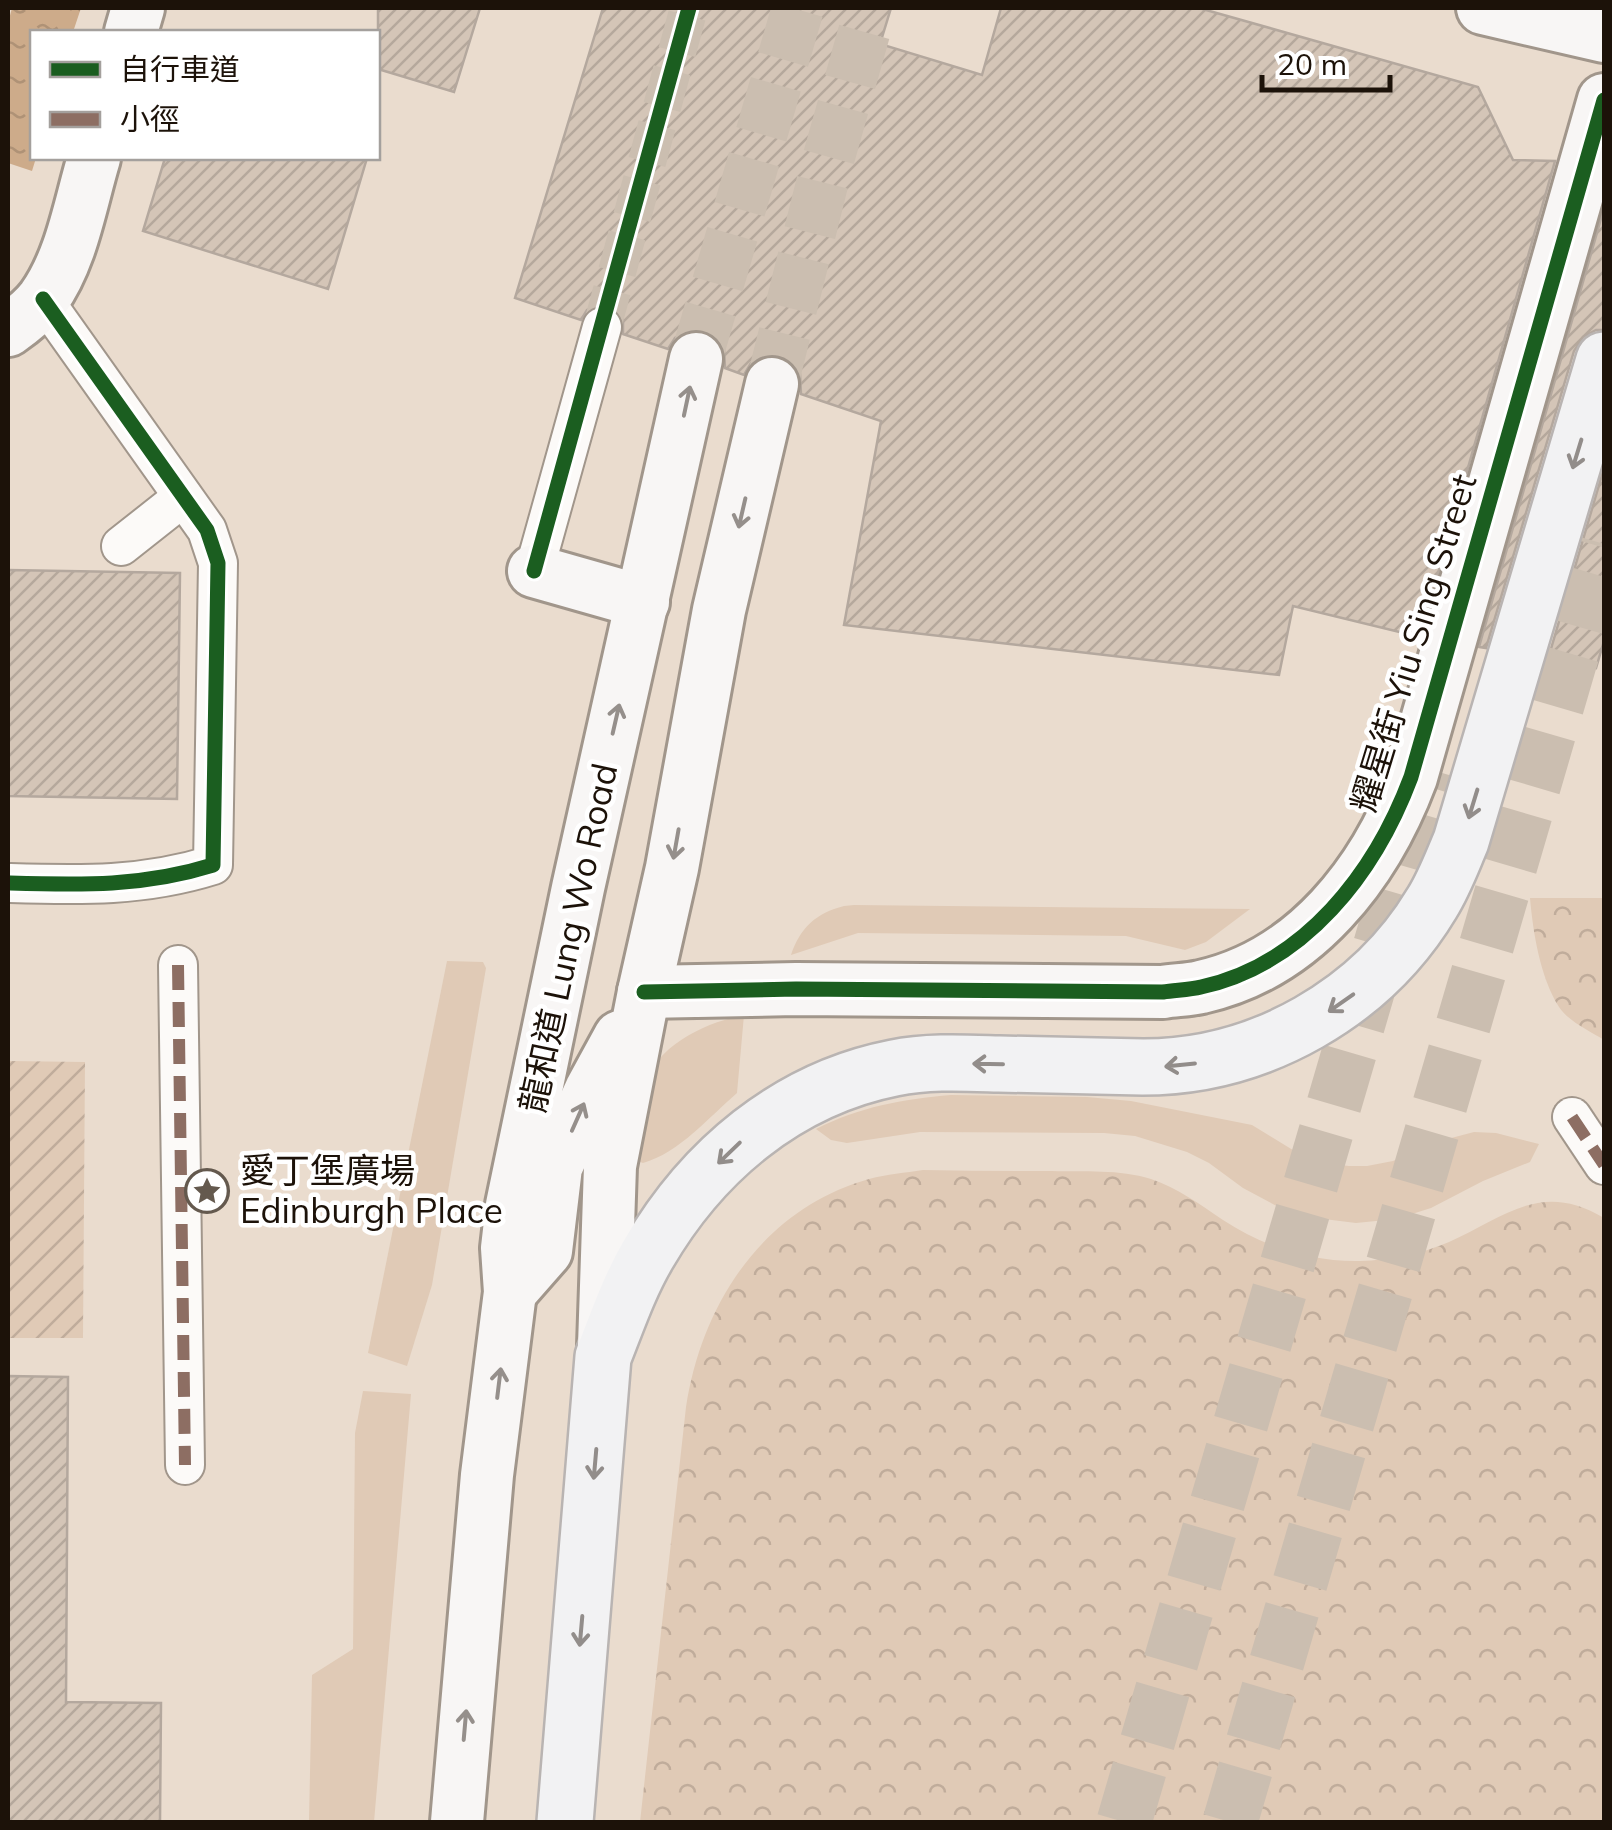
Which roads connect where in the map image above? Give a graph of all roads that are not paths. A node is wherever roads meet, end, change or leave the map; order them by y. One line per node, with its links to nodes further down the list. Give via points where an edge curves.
1 (1483, 8): 2 (main road)
2 (1604, 36)
3 (1604, 100): 16 (main road, 耀星街 Yiu Sing Street, via 1411,778 1360,876 1299,940 1254,968 1199,988 1163,992)
4 (93, 160): 5 (main road, via 64,258)
5 (25, 314): 10 (street)
6 (602, 327): 12 (street)
7 (696, 358): 13 (main road, 龍和道 Lung Wo Road, one-way to 7)
8 (1604, 360): 20 (main road, one-way to 20, via 1461,841 1418,926 1380,970 1303,1027 1199,1063 919,1064 802,1100 750,1133 669,1221 628,1293)
9 (772, 384): 16 (main road, one-way to 16, via 719,610)
10 (183, 497): 11 (street); 14 (street, via 207,530 218,563 213,865 128,883)
11 (121, 546)
12 (534, 571): 13 (main road)
13 (643, 602): 19 (main road, 龍和道 Lung Wo Road, one-way to 13, via 512,1205)
14 (8, 883)
15 (178, 965): 21 (street)
16 (644, 992): 19 (main road, one-way to 16, via 546,1252 556,1167); 20 (main road, via 610,1166)
17 (1572, 1117): 18 (street)
18 (1604, 1165)
19 (510, 1292): 22 (main road, 龍和道 Lung Wo Road, one-way to 19)
20 (603, 1358): 23 (main road, one-way to 23)
21 (184, 1465)
22 (457, 1822)
23 (565, 1822)

